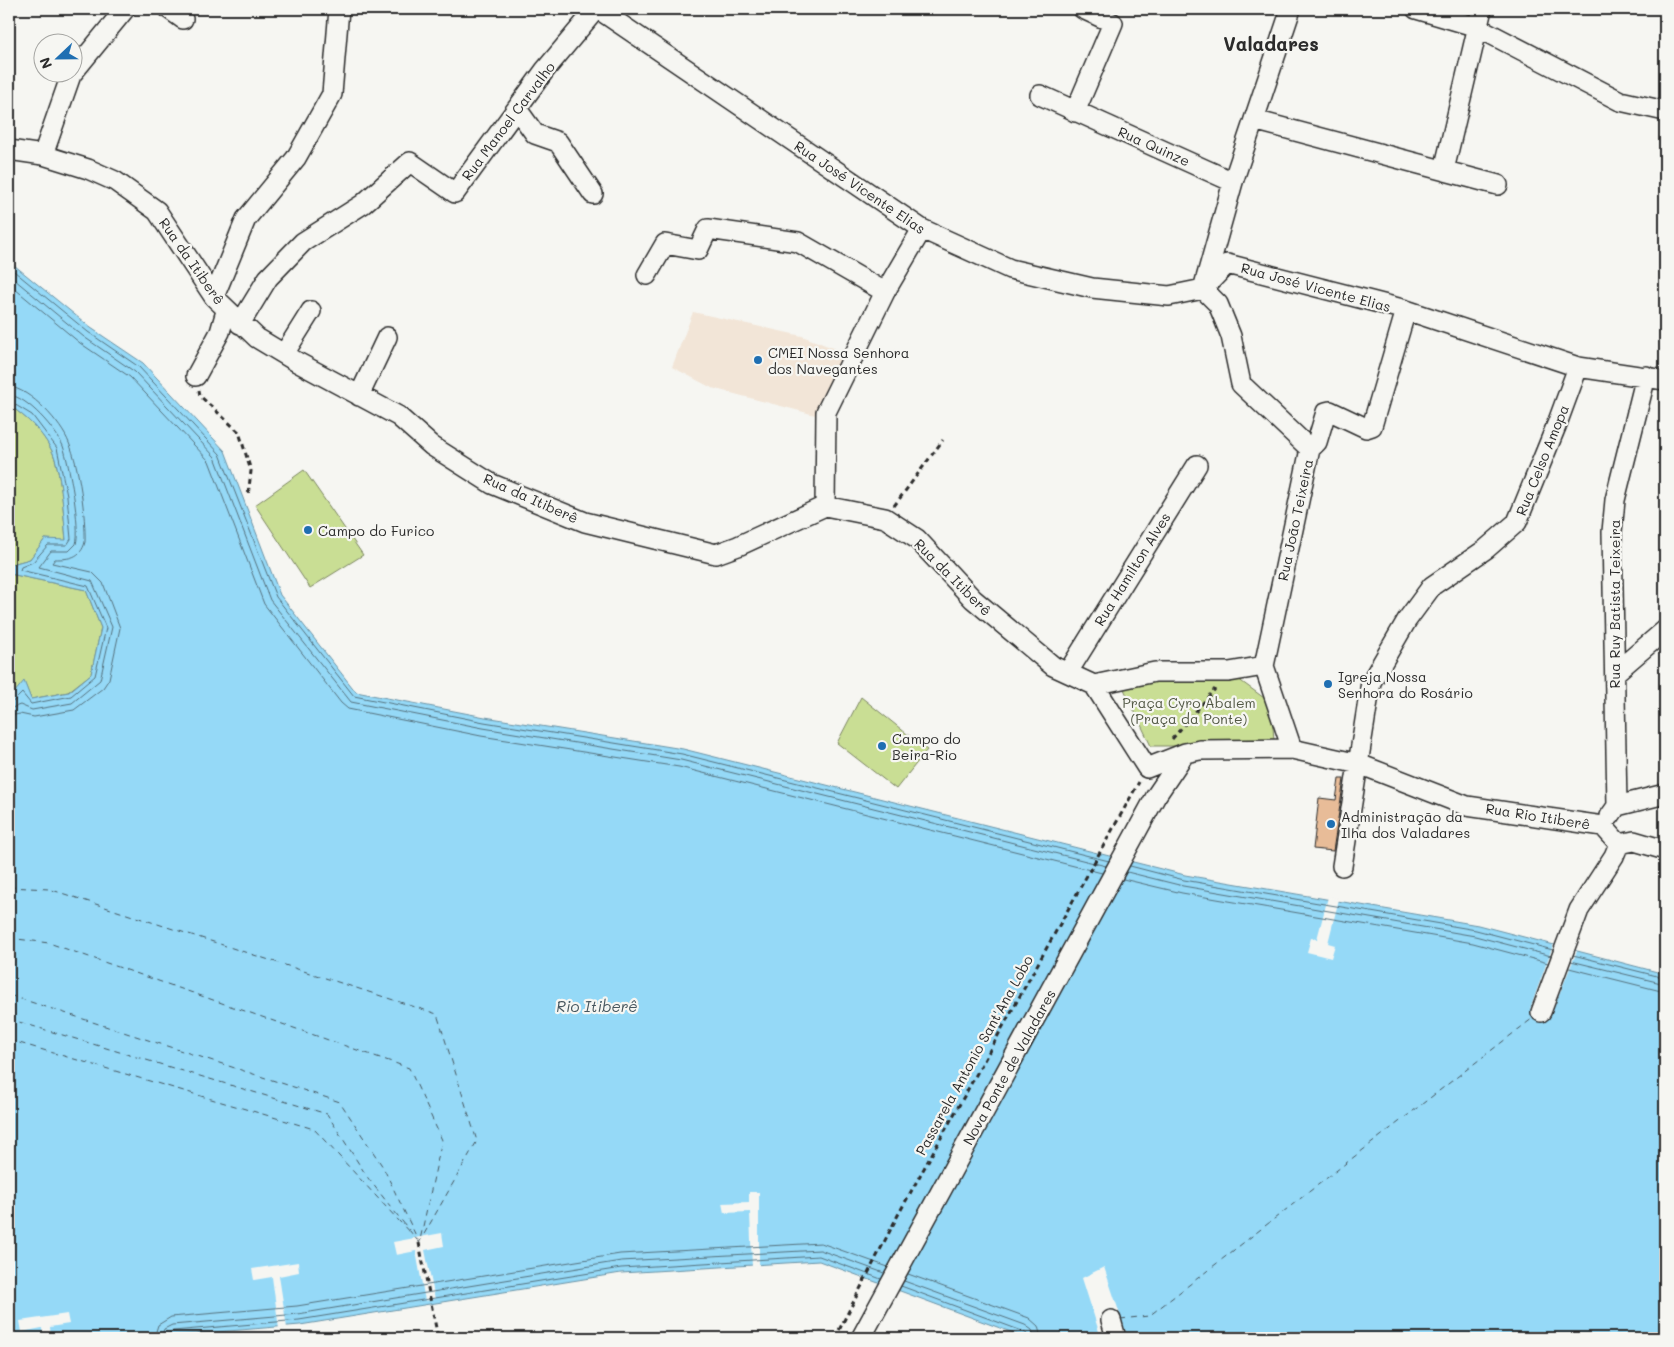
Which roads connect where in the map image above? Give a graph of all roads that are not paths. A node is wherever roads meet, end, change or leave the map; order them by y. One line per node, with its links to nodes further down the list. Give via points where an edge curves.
1 (125, 9): 14 (street, via 72,75)
2 (339, 9): 23 (street, via 332,94 296,158 246,220)
3 (597, 9): 9 (street, Rua Manoel Carvalho); 19 (street, Rua José Vicente Elias)
4 (1083, 9): 11 (street, via 1113,24)
5 (1291, 9): 12 (street)
6 (1416, 9): 7 (street)
7 (1479, 18): 10 (street, via 1620,101); 15 (street)
8 (1040, 95): 11 (street, Rua Quinze)
9 (517, 109): 18 (street, via 535,134 558,142); 26 (street, Rua Manoel Carvalho, via 455,193 410,162 363,204 303,242 268,278)
10 (1665, 111)
11 (1075, 112): 16 (street, Rua Quinze)
12 (1254, 120): 15 (street); 16 (street)
13 (9, 150): 14 (street, Rua da Itiberê)
14 (43, 155): 23 (street, Rua da Itiberê, via 88,169 115,182 157,211)
15 (1444, 170): 17 (street)
16 (1233, 182): 21 (street)
17 (1498, 185)
18 (593, 194)
19 (922, 229): 21 (street, Rua José Vicente Elias, via 1010,269 1092,288 1169,296); 22 (street)
20 (647, 275): 22 (street, via 665,244 698,250 708,229 798,242)
21 (1203, 289): 24 (street, Rua José Vicente Elias, via 1228,264); 34 (street, Rua João Teixeira, via 1218,304 1231,336 1241,384)
22 (885, 292): 36 (street, via 826,412)
23 (220, 304): 26 (street, Rua da Itiberê); 30 (street, via 220,332)
24 (1406, 310): 29 (street, Rua José Vicente Elias); 34 (street, via 1372,426 1366,428 1326,412 1317,442)
25 (311, 311): 28 (street)
26 (240, 324): 28 (street, Rua da Itiberê)
27 (387, 337): 33 (street)
28 (284, 354): 33 (street, Rua da Itiberê)
29 (1578, 367): 31 (street, Rua José Vicente Elias); 44 (street, Rua Celso Amopa, via 1517,522 1486,549 1432,586 1406,620 1370,682)
30 (196, 376)
31 (1646, 376): 32 (street, Rua José Vicente Elias); 40 (street, Rua Ruy Batista Teixeira, via 1612,524)
32 (1665, 380)
33 (359, 396): 36 (street, Rua da Itiberê, via 398,416 432,446 492,484 585,522 716,554)
34 (1310, 449): 38 (street, Rua João Teixeira)
35 (1197, 465): 39 (street, Rua Hamilton Alves)
36 (826, 506): 39 (street, Rua da Itiberê, via 885,518 917,539 974,600 1053,666)
37 (1665, 630): 40 (street)
38 (1264, 666): 41 (street, via 1229,672 1155,672); 42 (street)
39 (1068, 672): 41 (street, Rua da Itiberê)
40 (1614, 673): 46 (street, Rua Ruy Batista Teixeira)
41 (1094, 685): 43 (street, Rua Rio Itiberê, via 1147,768)
42 (1292, 749): 43 (street, Rua Rio Itiberê); 44 (street, Rua Rio Itiberê)
43 (1185, 753): 52 (street, Nova Ponte de Valadares, via 1156,796)
44 (1358, 764): 47 (street, Rua Rio Itiberê, via 1467,806); 50 (street, Rua Celso Amopa)
45 (1665, 794): 46 (street)
46 (1617, 806): 47 (street)
47 (1603, 826): 48 (street, Rua Rio Itiberê)
48 (1619, 844): 49 (street, via 1634,841); 51 (street, via 1579,910)
49 (1665, 850)
50 (1342, 866)
51 (1541, 1012)
52 (861, 1338)

